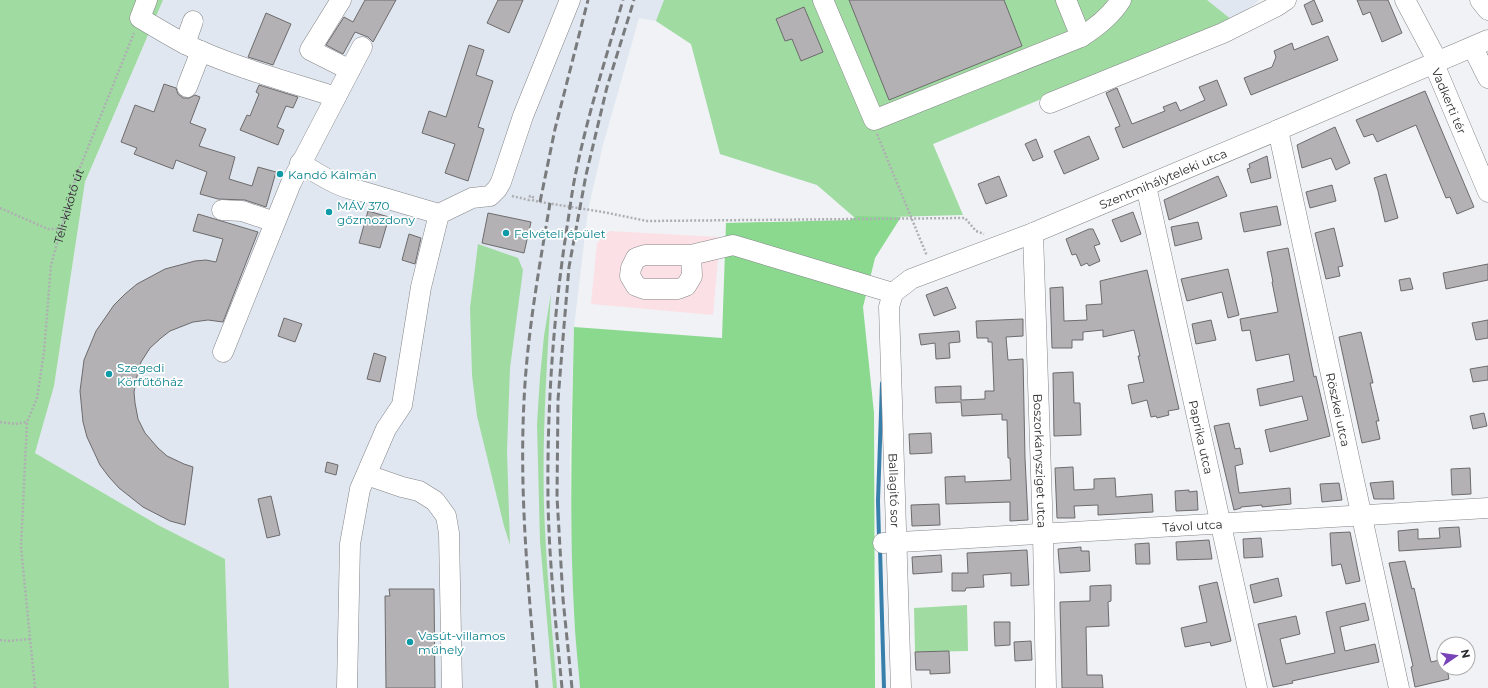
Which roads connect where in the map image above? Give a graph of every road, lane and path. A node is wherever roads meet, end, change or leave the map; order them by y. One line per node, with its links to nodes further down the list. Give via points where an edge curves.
1 (570, 0): 26 (street)
2 (823, 0): 22 (street)
3 (1066, 0): 12 (street)
4 (1121, 0): 12 (street, via 1115,10 1099,25)
5 (1286, 0): 21 (street, via 1223,33)
6 (1405, 0): 16 (street)
7 (1480, 0): 10 (street)
8 (348, 2): 17 (street, via 310,50)
9 (144, 9): 14 (street); 33 (path, Téli-kikötő út, via 75,180)
10 (1488, 10)
11 (193, 21): 14 (street)
12 (1081, 37): 22 (street)
13 (1481, 44): 16 (street, Vadkerti tér); 18 (street)
14 (193, 47): 19 (street); 20 (street)
15 (362, 47): 17 (street)
16 (1436, 63): 23 (street, Szentmihályteleki utca); 27 (street, Vadkerti tér)
17 (350, 70): 20 (street)
18 (1488, 78)
19 (187, 87)
20 (336, 97): 24 (street)
21 (1050, 103)
22 (874, 120): 31 (path, via 879,141)
23 (1278, 130): 25 (street, Szentmihályteleki utca); 44 (street, Röszkei utca)
24 (300, 163): 30 (street, via 354,190); 32 (street)
25 (1146, 186): 34 (street, Szentmihályteleki utca); 45 (street, Paprika utca)
26 (495, 192): 30 (street, via 487,197 472,198); 31 (path, via 529,200 530,196 533,197 532,200 540,202 647,221)
27 (1488, 192)
28 (0, 208): 33 (path, via 48,229)
29 (222, 210): 32 (street, via 242,211)
30 (439, 214): 42 (street, via 421,287 402,405 386,429)
31 (912, 219): 35 (path, via 965,218 976,231); 37 (path)
32 (275, 222): 39 (street)
33 (61, 229): 41 (path, Téli-kikötő út, via 51,265 44,352 37,398)
34 (1033, 233): 35 (street, Szentmihályteleki utca); 46 (street, Boszorkánysziget utca)
35 (1012, 241): 37 (street, Szentmihályteleki utca)
36 (691, 255): 38 (street, via 733,245)
37 (933, 270): 38 (street, Szentmihályteleki utca, via 911,279)
38 (892, 293): 47 (street, Ballagitó sor, via 889,307 888,369)
39 (223, 352)
40 (0, 422): 41 (path)
41 (27, 422): 48 (path, Téli-kikötő út, via 21,547)
42 (366, 475): 51 (street, via 360,489 350,544); 52 (street, via 420,491 435,502 446,516 449,533)
43 (1488, 508): 44 (street, Távol utca)
44 (1361, 515): 45 (street, Távol utca); 56 (street, Röszkei utca)
45 (1220, 523): 46 (street, Távol utca); 55 (street, Paprika utca)
46 (1043, 534): 47 (street, Távol utca); 54 (street, Boszorkánysziget utca)
47 (890, 542): 53 (street, Ballagitó sor, via 893,656)
48 (30, 639): 49 (path); 50 (path, Téli-kikötő út)
49 (0, 640)
50 (35, 688)
51 (347, 688)
52 (452, 688)
53 (901, 688)
54 (1046, 688)
55 (1257, 688)
56 (1399, 688)

